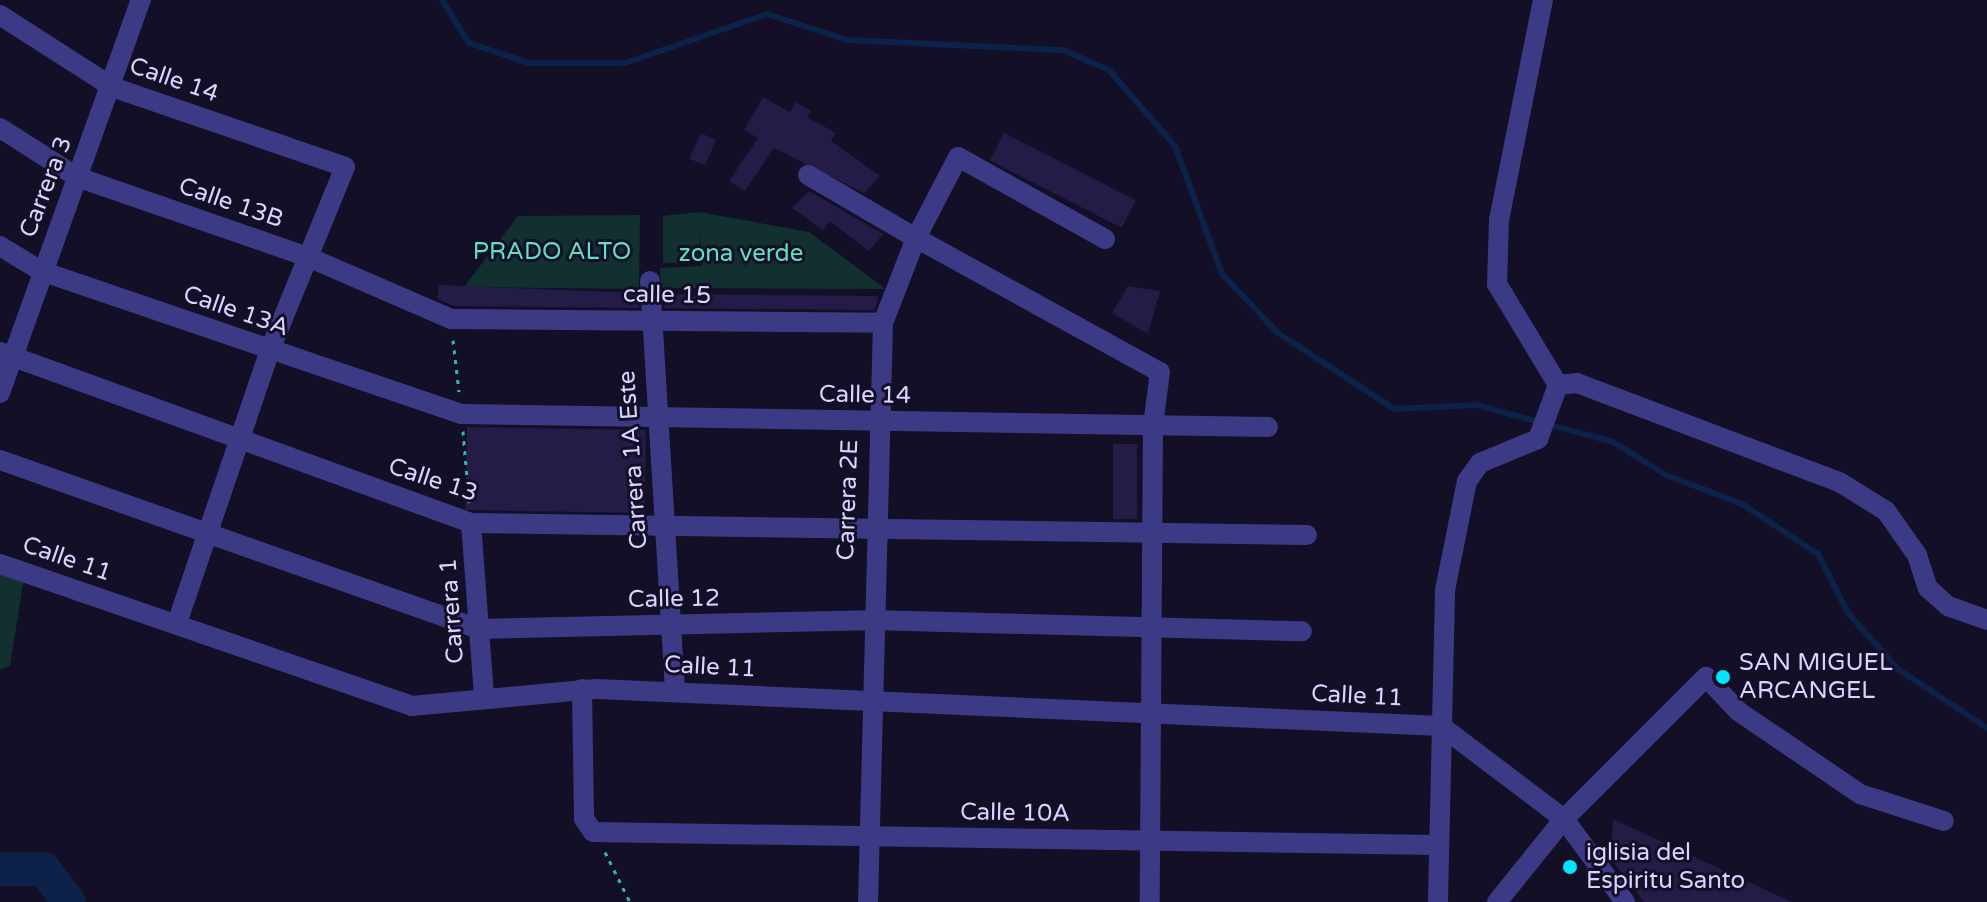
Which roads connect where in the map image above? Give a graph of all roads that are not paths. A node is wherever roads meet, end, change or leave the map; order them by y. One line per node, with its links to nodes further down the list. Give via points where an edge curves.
1 (141, 0): 4 (street, Carrera 3)
2 (1543, 0): 19 (street, via 1499,220 1497,284)
3 (0, 15): 4 (street, Calle 14)
4 (112, 87): 7 (street, Carrera 3); 11 (street, Calle 14, via 345,167)
5 (0, 128): 7 (street, Calle 13B)
6 (808, 175): 8 (street)
7 (77, 177): 11 (street, Calle 13B); 12 (street, Carrera 3)
8 (916, 238): 9 (street, Carrera 2E, via 958,157); 16 (street, Carrera 2E); 24 (street, via 1160,372)
9 (1105, 239)
10 (0, 246): 12 (street, Calle 13A)
11 (308, 257): 14 (street, Calle 13B); 17 (street)
12 (41, 271): 17 (street, Calle 13A); 18 (street, Carrera 3)
13 (650, 281): 15 (street, Carrera 1A Este)
14 (451, 319): 15 (street, calle 15)
15 (649, 321): 16 (street, calle 15); 22 (street, Carrera 1A Este)
16 (883, 323): 23 (street, Carrera 2E)
17 (270, 350): 21 (street, Calle 13A); 26 (street)
18 (6, 356): 20 (street, Carrera 3); 26 (street, Calle 13)
19 (1558, 385): 36 (street, via 1577,383 1841,483 1886,511 1917,555 1928,588 1948,606); 47 (street, via 1538,439 1480,463 1467,481 1445,590)
20 (0, 393)
21 (461, 414): 22 (street, Calle 14)
22 (656, 418): 23 (street, Calle 14); 29 (street, Carrera 1A Este)
23 (877, 422): 24 (street, Calle 14); 30 (street, Carrera 2E)
24 (1153, 425): 25 (street, Calle 14); 32 (street)
25 (1268, 427)
26 (239, 440): 28 (street, Calle 13); 31 (street)
27 (0, 460): 31 (street)
28 (471, 523): 29 (street, Calle 13); 40 (street, Carrera 1)
29 (663, 526): 30 (street, Calle 13); 38 (street, Carrera 1A Este)
30 (873, 529): 32 (street, Calle 13); 35 (street, Carrera 2E)
31 (208, 533): 37 (street); 40 (street)
32 (1152, 533): 33 (street, Calle 13); 39 (street)
33 (1307, 535)
34 (0, 564): 37 (street, Calle 11)
35 (870, 620): 38 (street, Calle 12); 39 (street, Calle 12); 45 (street, Carrera 2E)
36 (1987, 620)
37 (177, 623): 44 (street, Calle 11, via 389,702)
38 (670, 625): 40 (street, Calle 12); 43 (street, Carrera 1A Este)
39 (1151, 627): 41 (street, Calle 12); 46 (street)
40 (479, 629): 44 (street, Carrera 1)
41 (1302, 631)
42 (582, 689): 43 (street, Calle 11); 44 (street, Calle 11); 50 (street, Calle 10A, via 584,819 593,832)
43 (675, 691): 45 (street, Calle 11)
44 (484, 696)
45 (868, 703): 46 (street, Calle 11); 50 (street, Carrera 2E)
46 (1149, 712): 47 (street, Calle 11); 51 (street)
47 (1441, 726): 48 (street); 52 (street)
48 (1564, 819): 49 (street, via 1706,677 1738,711 1860,794); 56 (street); 57 (street)
49 (1944, 821)
50 (868, 837): 51 (street, Calle 10A); 53 (street, Carrera 2E)
51 (1150, 841): 52 (street, Calle 10A); 54 (street)
52 (1437, 845): 55 (street)
53 (868, 902)
54 (1150, 902)
55 (1438, 902)
56 (1497, 902)
57 (1625, 902)

